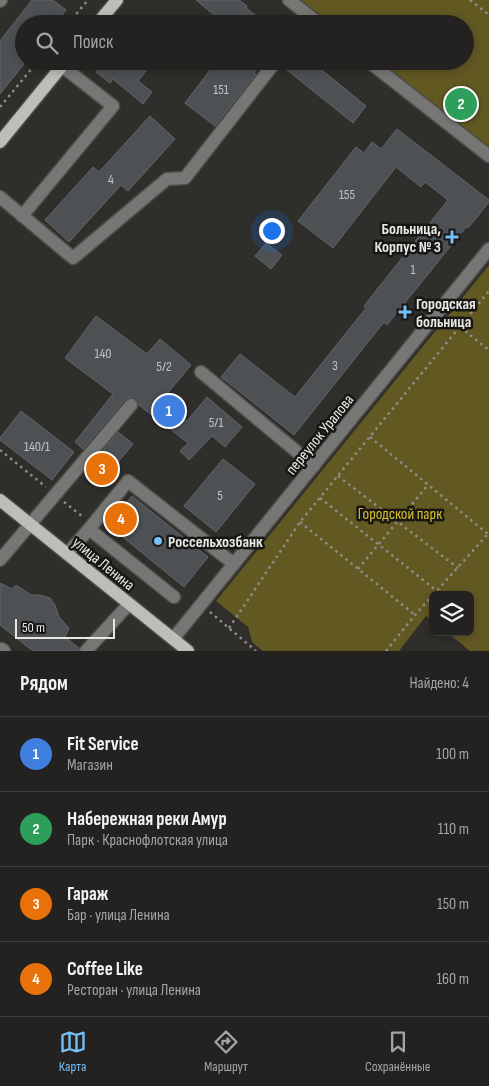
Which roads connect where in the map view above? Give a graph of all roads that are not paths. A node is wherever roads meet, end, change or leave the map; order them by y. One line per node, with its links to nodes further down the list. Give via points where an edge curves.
1 (117, 0): 3 (main road)
2 (289, 0): 4 (street)
3 (104, 15)
4 (305, 15)
5 (59, 70): 9 (main road)
6 (71, 70): 12 (street, via 112,106)
7 (269, 70): 12 (street, via 185,178 167,179 73,258)
8 (379, 70): 10 (street)
9 (0, 142)
10 (489, 156)
11 (0, 197): 12 (street)
12 (22, 216)
13 (489, 249): 16 (street, переулок Уралова)
14 (201, 372): 16 (street)
15 (131, 405): 18 (street)
16 (314, 466): 22 (street, переулок Уралова)
17 (1, 502): 18 (main road, улица Ленина)
18 (31, 525): 20 (main road, улица Ленина); 21 (street)
19 (89, 529): 20 (street); 22 (street, via 128,481); 23 (street)
20 (67, 554): 24 (main road, улица Ленина)
21 (0, 560)
22 (234, 564): 25 (street, переулок Уралова)
23 (174, 597)
24 (129, 604): 25 (main road, улица Ленина); 28 (street)
25 (173, 639): 29 (main road, улица Ленина)
26 (0, 651): 27 (street)
27 (4, 651)
28 (86, 651)
29 (188, 651)

